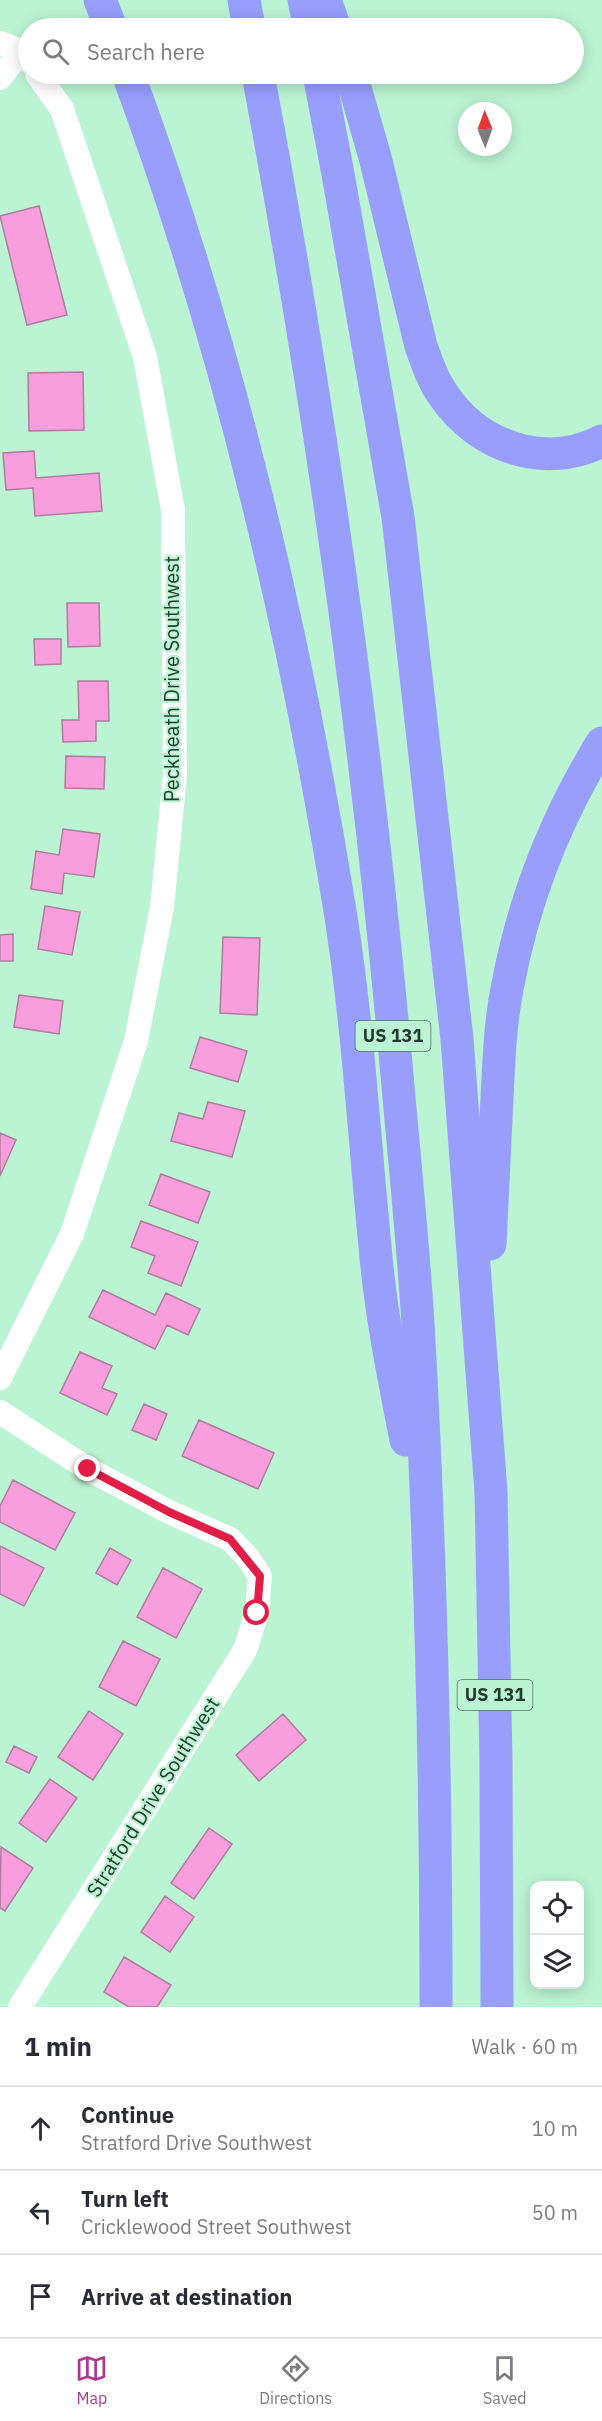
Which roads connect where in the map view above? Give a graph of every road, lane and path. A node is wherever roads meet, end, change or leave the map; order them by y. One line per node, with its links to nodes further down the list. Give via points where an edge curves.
1 (100, 0): 5 (highway)
2 (244, 0): 6 (highway)
3 (304, 0): 7 (highway)
4 (325, 0): 8 (highway)
5 (107, 18)
6 (247, 18)
7 (308, 18)
8 (331, 18)
9 (16, 52): 10 (street)
10 (0, 78)
11 (44, 84): 18 (street, Peckheath Drive Southwest, via 62,109 145,357 173,510 175,775 162,907 136,1041 72,1234)
12 (132, 84): 21 (highway, via 205,303 278,584 314,761 356,1029 383,1312)
13 (260, 84): 21 (highway, US 131, via 316,407 371,821 416,1297)
14 (321, 84): 19 (highway, US 131, via 398,517 457,1039)
15 (354, 84): 16 (highway, via 421,346 442,395 470,426 504,446 545,454)
16 (602, 441)
17 (602, 743): 19 (highway, via 577,786 542,865 507,985 501,1031)
18 (0, 1378)
19 (482, 1387): 24 (highway, US 131, via 491,1504)
20 (0, 1413): 22 (street, Stratford Drive Southwest, via 88,1469 230,1539 260,1576 257,1613 245,1650)
21 (428, 1567): 23 (highway, US 131)
22 (20, 2007)
23 (436, 2007)
24 (498, 2007)

